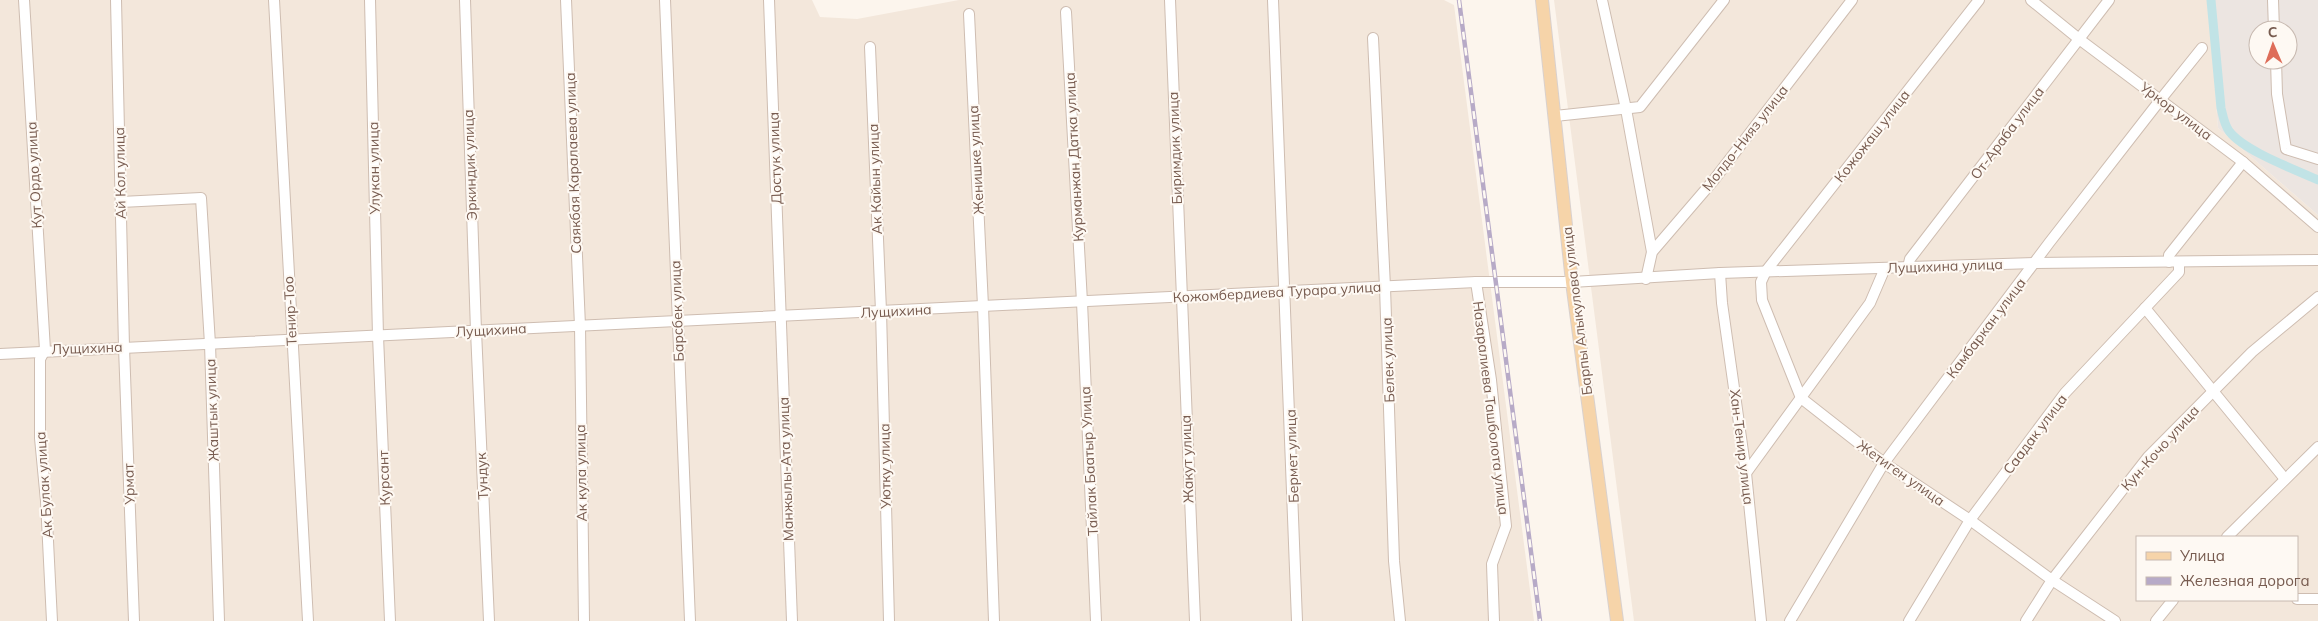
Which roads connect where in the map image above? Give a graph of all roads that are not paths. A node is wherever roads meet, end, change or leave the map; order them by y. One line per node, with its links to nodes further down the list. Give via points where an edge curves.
1 (24, 0): 61 (street, Кут Ордо улица)
2 (116, 0): 32 (street, Ай Кол улица)
3 (274, 0): 58 (street, Тенир-Тоо)
4 (370, 0): 57 (street, Улукан улица)
5 (465, 0): 56 (street, Эркиндик улица)
6 (566, 0): 55 (street, Саякбая Каралаева улица)
7 (665, 0): 54 (street, Барсбек улица)
8 (769, 0): 53 (street, Достук улица)
9 (1170, 0): 47 (street, Биримдик улица)
10 (1274, 0): 46 (street)
11 (1542, 0): 29 (main road, Барпы Алыкулова улица)
12 (1602, 0): 28 (street)
13 (1724, 0): 28 (street, via 1640,107)
14 (1852, 0): 34 (street, Молдо-Нияз улица, via 1713,181)
15 (1979, 0): 40 (street, Кожожаш улица)
16 (2031, 0): 23 (street, Уркор улица)
17 (2109, 0): 23 (street, От-Араба улица)
18 (2273, 0): 21 (street)
19 (1066, 12): 49 (street, Курманжан Датка улица)
20 (968, 14): 50 (street, Женишке улица)
21 (2274, 20)
22 (1373, 38): 45 (street, Белек улица)
23 (2079, 39): 27 (street, Уркор улица); 38 (street, От-Араба улица, via 1910,259)
24 (870, 47): 52 (street, Ак Кайын улица)
25 (2202, 48): 27 (street, Камбаркан улица)
26 (2276, 70): 30 (street, via 2286,148)
27 (2160, 98): 31 (street, Уркор улица); 37 (street, Камбаркан улица)
28 (1626, 110): 29 (street); 34 (street)
29 (1555, 116): 44 (main road, Барпы Алыкулова улица)
30 (2318, 159)
31 (2243, 162): 33 (street, Уркор улица); 36 (street, Саадак улица, via 2169,256)
32 (121, 202): 59 (street, Жаштык улица, via 201,198); 60 (street, Ай Кол улица)
33 (2318, 227)
34 (1652, 252): 42 (street, Молдо-Нияз улица)
35 (2318, 260): 36 (street, Лущихина улица)
36 (2174, 262): 37 (street, Лущихина улица); 51 (street, Саадак улица, via 2179,272)
37 (2034, 263): 38 (street, Лущихина улица); 66 (street, Камбаркан улица)
38 (1908, 267): 39 (street, Лущихина улица)
39 (1885, 268): 40 (street, Лущихина улица); 64 (street, via 1870,303)
40 (1766, 272): 41 (street, Лущихина улица); 64 (street, via 1761,282 1762,300)
41 (1720, 273): 42 (street, Лущихина улица); 67 (street, Хан-Тенир улица)
42 (1646, 279): 44 (street, Лущихина улица)
43 (1476, 282): 44 (street, Кожомбердиева Турара улица); 45 (street, Кожомбердиева Турара улица); 90 (street, Назаралиева Ташболота улица, via 1491,380 1506,526 1492,564)
44 (1572, 282): 91 (main road, Барпы Алыкулова улица)
45 (1385, 287): 46 (street, Кожомбердиева Турара улица); 89 (street, Белек улица, via 1394,561)
46 (1286, 292): 47 (street, Кожомбердиева Турара улица); 88 (street, Бермет улица)
47 (1181, 297): 49 (street, Кожомбердиева Турара улица); 87 (street, Жакут улица)
48 (2318, 297): 63 (street, Кун-Кочо улица, via 2252,352)
49 (1082, 302): 50 (street, Кожомбердиева Турара улица); 86 (street, Тайлак Баатыр Улица)
50 (983, 306): 52 (street, Лущихина); 85 (street, Женишке улица)
51 (2145, 308): 63 (street); 69 (street, Саадак улица, via 2065,394)
52 (881, 311): 53 (street, Лущихина); 84 (street, Уютку улица)
53 (780, 316): 54 (street, Лущихина); 83 (street, Манжылы-Ата улица)
54 (678, 321): 55 (street, Лущихина); 82 (street, Барсбек улица)
55 (580, 326): 56 (street, Лущихина); 81 (street, Ак кула улица)
56 (476, 331): 57 (street, Лущихина); 80 (street, Тундук)
57 (378, 336): 58 (street, Лущихина); 79 (street, Курсант)
58 (292, 340): 59 (street, Лущихина); 78 (street, Тенир-Тоо)
59 (210, 344): 60 (street, Лущихина); 77 (street, Жаштык улица)
60 (124, 347): 61 (street, Лущихина); 76 (street, Урмат)
61 (44, 350): 62 (street, Лущихина); 75 (street, Ак Булак улица, via 40,359 40,438)
62 (0, 354)
63 (2213, 390): 68 (street); 71 (street, Кун-Кочо улица, via 2148,456)
64 (1801, 398): 66 (street, Жетиген улица); 67 (street)
65 (2318, 447): 68 (street)
66 (1884, 462): 69 (street, Жетиген улица); 93 (street, Камбаркан улица)
67 (1746, 473): 92 (street, Хан-Тенир улица)
68 (2285, 479): 70 (street)
69 (1970, 520): 71 (street, Жетиген улица); 94 (street, Саадак улица)
70 (2228, 536)
71 (2052, 580): 95 (street, Кун-Кочо улица); 96 (street, Жетиген улица)
72 (2298, 599): 73 (street)
73 (2318, 599)
74 (2172, 601): 97 (street)
75 (52, 621)
76 (134, 621)
77 (219, 621)
78 (308, 621)
79 (390, 621)
80 (488, 621)
81 (584, 621)
82 (690, 621)
83 (792, 621)
84 (889, 621)
85 (994, 621)
86 (1096, 621)
87 (1195, 621)
88 (1297, 621)
89 (1400, 621)
90 (1494, 621)
91 (1617, 621)
92 (1761, 621)
93 (1790, 621)
94 (1909, 621)
95 (2026, 621)
96 (2115, 621)
97 (2156, 621)

